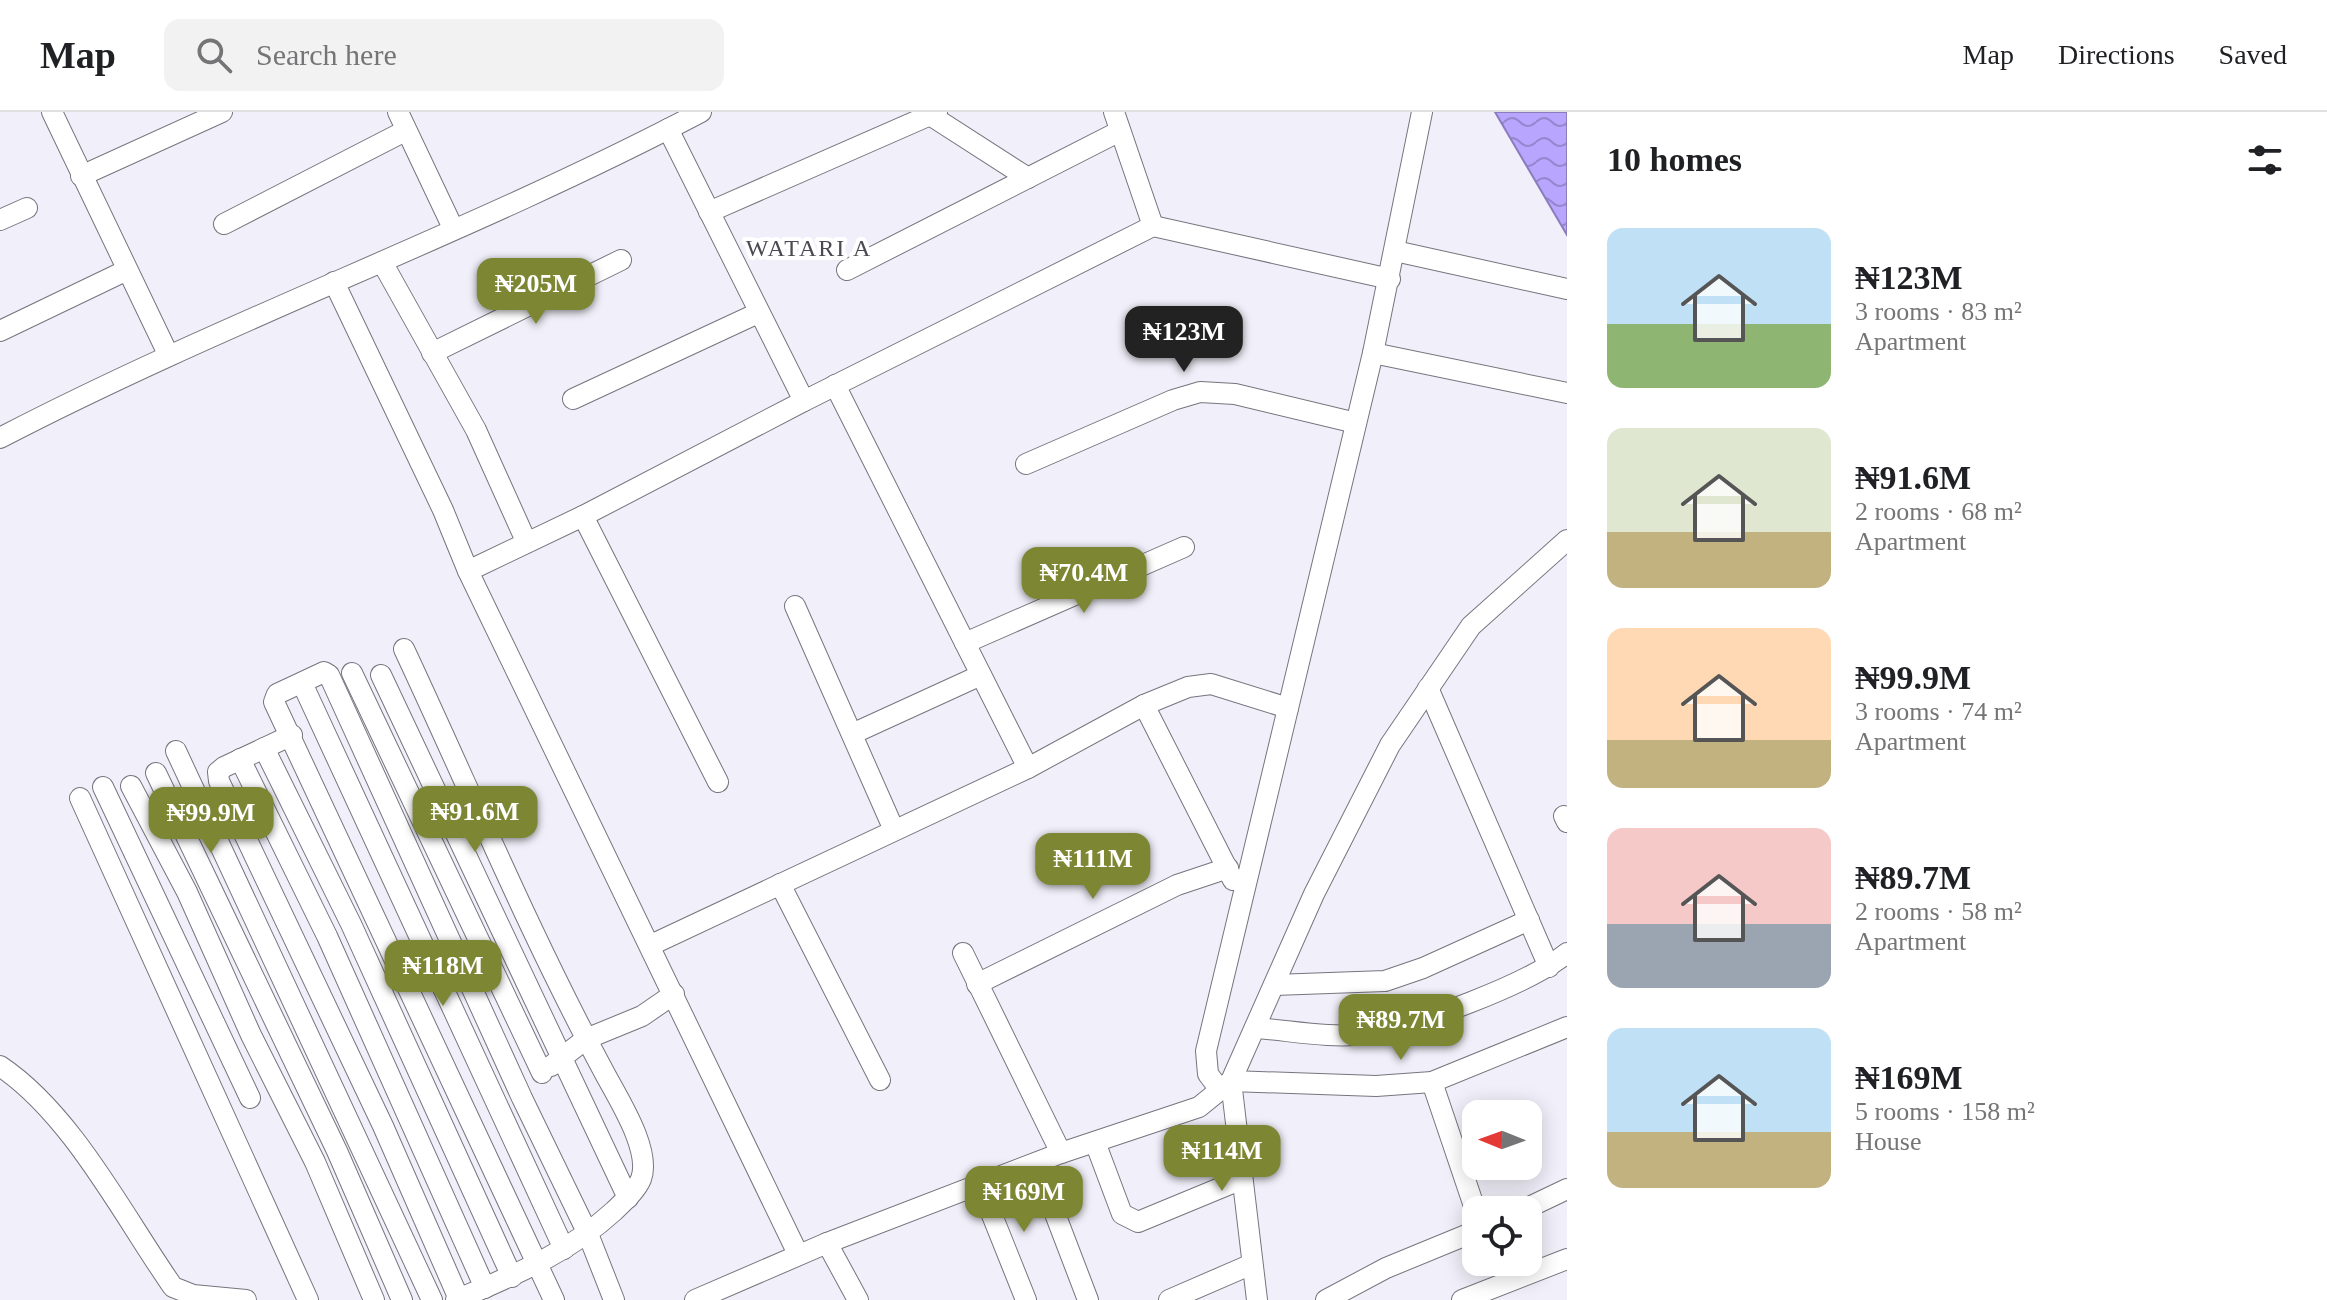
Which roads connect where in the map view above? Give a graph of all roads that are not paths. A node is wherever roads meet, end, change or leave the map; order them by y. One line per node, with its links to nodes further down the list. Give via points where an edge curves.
1 (52, 112): 9 (street)
2 (222, 112): 9 (street)
3 (701, 112): 8 (street)
4 (1422, 112): 17 (street)
5 (934, 114): 10 (street); 12 (street)
6 (1117, 121): 10 (street); 15 (street)
7 (401, 122): 14 (street); 16 (street)
8 (668, 129): 12 (street); 16 (street)
9 (81, 176): 21 (street)
10 (1028, 178): 20 (street)
11 (27, 208): 13 (street)
12 (709, 212): 25 (street)
13 (0, 220)
14 (224, 224)
15 (1153, 226): 22 (street); 30 (street)
16 (453, 228): 19 (street)
17 (1395, 251): 22 (street); 24 (street)
18 (621, 260): 27 (street)
19 (382, 262): 23 (street); 27 (street)
20 (847, 270)
21 (125, 271): 26 (street); 29 (street)
22 (1390, 279): 28 (street)
23 (334, 282): 29 (street); 41 (street)
24 (1567, 289)
25 (758, 313): 32 (street); 33 (street)
26 (0, 331)
27 (432, 353): 39 (street, via 476,430)
28 (1373, 353): 31 (street); 34 (street)
29 (168, 354): 35 (street)
30 (835, 385): 33 (street); 43 (street)
31 (1567, 393)
32 (573, 399)
33 (804, 401): 37 (street)
34 (1356, 423): 36 (street, via 1235,394 1200,392); 51 (street)
35 (0, 438)
36 (1026, 464)
37 (583, 516): 39 (street); 62 (street)
38 (1567, 540): 49 (street, via 1471,626)
39 (526, 541): 41 (street)
40 (1184, 547): 43 (street)
41 (468, 571): 85 (street)
42 (795, 606): 52 (street)
43 (965, 643): 47 (street)
44 (404, 649): 56 (street)
45 (352, 673): 61 (street)
46 (381, 675): 58 (street)
47 (981, 675): 52 (street); 59 (street)
48 (302, 683): 53 (street, via 274,697); 65 (street, via 324,672 329,675); 110 (street)
49 (1428, 688): 80 (street); 91 (street, via 1383,758)
50 (1144, 705): 51 (street, via 1188,687 1211,684); 59 (street); 71 (street)
51 (1288, 708): 77 (street)
52 (852, 734): 68 (street)
53 (292, 735): 54 (street); 79 (street)
54 (264, 748): 57 (street); 67 (street)
55 (176, 751): 72 (street)
56 (453, 754): 58 (street); 76 (street)
57 (240, 759): 69 (street); 70 (street, via 218,772 219,781)
58 (425, 768): 61 (street); 78 (street)
59 (1028, 768): 68 (street)
60 (156, 773): 73 (street)
61 (402, 779): 65 (street); 81 (street)
62 (718, 782)
63 (131, 786): 75 (street)
64 (103, 787): 107 (street)
65 (381, 789): 83 (street)
66 (80, 798): 109 (street)
67 (304, 829): 69 (street); 82 (street)
68 (894, 830): 74 (street)
69 (280, 840): 70 (street); 84 (street)
70 (256, 857): 72 (street); 86 (street)
71 (1228, 868): 77 (street); 90 (street, via 1177,885)
72 (230, 870): 73 (street); 94 (street)
73 (206, 882): 75 (street); 95 (street)
74 (780, 884): 85 (street); 103 (street)
75 (187, 892): 98 (street)
76 (519, 896): 78 (street); 99 (street)
77 (1241, 898): 105 (street, via 1206,1051 1208,1074)
78 (494, 908): 81 (street); 100 (street)
79 (374, 912): 82 (street); 112 (street)
80 (1529, 920): 89 (street); 91 (street, via 1385,981)
81 (469, 921): 83 (street); 102 (street)
82 (351, 924): 84 (street); 115 (street)
83 (447, 932): 108 (street)
84 (327, 936): 86 (street); 118 (street)
85 (651, 945): 92 (street)
86 (300, 950): 93 (street)
87 (963, 953): 90 (street)
88 (1567, 953): 89 (street)
89 (1549, 967): 97 (street, via 1427,1018 1362,1035)
90 (977, 984): 117 (street)
91 (1274, 985): 97 (street)
92 (674, 994): 99 (street, via 642,1016); 132 (street)
93 (322, 996): 94 (street); 111 (street)
94 (298, 1010): 95 (street); 113 (street)
95 (275, 1022): 98 (street); 116 (street)
96 (1567, 1027): 104 (street)
97 (1255, 1028): 105 (street)
98 (251, 1035): 106 (street)
99 (586, 1039): 100 (street); 126 (street, via 631,1122 644,1166)
100 (562, 1058): 102 (street); 126 (street)
101 (0, 1066): 141 (street, via 54,1117 96,1169 173,1287 193,1295)
102 (542, 1073): 108 (street)
103 (880, 1080)
104 (1432, 1082): 105 (street); 125 (street)
105 (1226, 1085): 114 (street, via 1199,1107); 122 (street)
106 (277, 1086): 107 (street); 119 (street)
107 (250, 1098): 109 (street)
108 (522, 1098): 110 (street); 128 (street)
109 (223, 1110): 142 (street)
110 (502, 1114): 112 (street, via 486,1123); 131 (street)
111 (383, 1126): 113 (street); 121 (street)
112 (479, 1137): 115 (street); 135 (street)
113 (359, 1139): 116 (street); 145 (street)
114 (1095, 1142): 117 (street); 122 (street, via 1128,1220 1138,1222)
115 (455, 1148): 118 (street); 136 (street)
116 (337, 1151): 119 (street); 144 (street)
117 (1061, 1153): 120 (street)
118 (428, 1161): 121 (street); 137 (street)
119 (315, 1162): 143 (street)
120 (1036, 1164): 123 (street); 151 (street)
121 (404, 1172): 140 (street)
122 (1242, 1179): 133 (street)
123 (980, 1185): 130 (street); 150 (street)
124 (1567, 1189): 127 (street)
125 (1471, 1196)
126 (628, 1198): 128 (street)
127 (1542, 1201)
128 (588, 1234): 131 (street); 147 (street)
129 (1462, 1237): 154 (street)
130 (827, 1243): 132 (street); 149 (street)
131 (564, 1249): 135 (street)
132 (798, 1254): 138 (street)
133 (1252, 1264): 152 (street); 153 (street)
134 (1566, 1264): 139 (street)
135 (538, 1266): 136 (street); 146 (street)
136 (512, 1277): 137 (street)
137 (485, 1288): 140 (street)
138 (739, 1292): 148 (street)
139 (1502, 1292): 155 (street)
140 (458, 1299)
141 (246, 1300)
142 (308, 1300)
143 (374, 1300)
144 (402, 1300)
145 (432, 1300)
146 (554, 1300)
147 (614, 1300)
148 (695, 1300)
149 (858, 1300)
150 (1026, 1300)
151 (1088, 1300)
152 (1169, 1300)
153 (1257, 1300)
154 (1326, 1300)
155 (1462, 1300)

